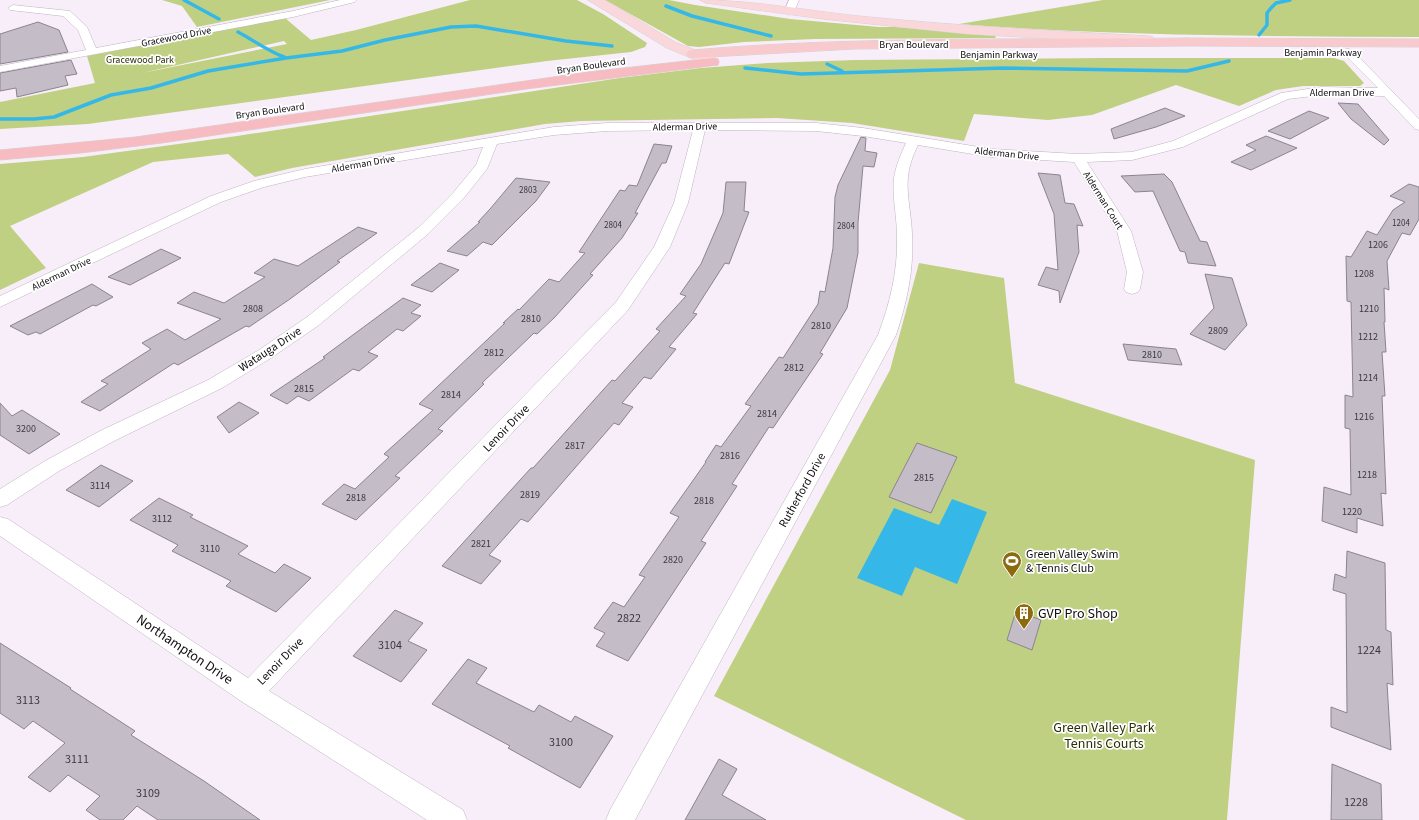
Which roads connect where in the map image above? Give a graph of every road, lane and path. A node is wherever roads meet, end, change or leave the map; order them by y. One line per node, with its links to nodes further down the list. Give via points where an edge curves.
1 (352, 0): 9 (street, Gracewood Drive, via 293,14)
2 (594, 0): 12 (main road, Benjamin Parkway, via 671,45)
3 (706, 0): 6 (main road, Benjamin Parkway)
4 (794, 0): 6 (street)
5 (13, 8): 9 (street, via 66,13 83,29)
6 (789, 12): 7 (main road, Benjamin Parkway, via 967,30)
7 (1187, 42): 8 (highway, Benjamin Parkway); 12 (highway, Bryan Boulevard, via 854,45)
8 (1419, 42)
9 (92, 52): 14 (street, Gracewood Drive)
10 (1348, 52): 11 (highway, Benjamin Parkway); 13 (highway, Benjamin Parkway, via 886,55); 15 (street)
11 (1419, 52)
12 (692, 54): 13 (main road, Benjamin Parkway); 16 (highway, Bryan Boulevard, via 603,63)
13 (713, 62): 23 (highway, Bryan Boulevard, via 640,69 116,145)
14 (0, 69)
15 (1386, 92): 20 (street); 24 (street, Alderman Drive, via 1321,91 1285,96 1178,144 1132,156)
16 (316, 103)
17 (254, 112): 18 (highway, Bryan Boulevard)
18 (239, 115)
19 (700, 126): 21 (street, Alderman Drive, via 816,127); 22 (street, Alderman Drive, via 606,127 554,131); 29 (street, Lenoir Drive, via 681,203 662,247 622,306)
20 (1419, 126)
21 (914, 140): 24 (street, Alderman Drive, via 991,153); 31 (street, Rutherford Drive, via 906,157 901,178 905,236 904,271 897,307 887,335)
22 (492, 141): 26 (street, Alderman Drive, via 305,173 259,184 216,199); 27 (street, Watauga Drive, via 482,166 458,196 428,226 313,321 216,384 107,436 52,466)
23 (0, 156)
24 (1078, 158): 25 (street, Alderman Court, via 1124,231 1135,272)
25 (1132, 289)
26 (0, 302)
27 (0, 499)
28 (0, 525): 29 (street, Northampton Drive)
29 (250, 693): 30 (street, Northampton Drive)
30 (453, 820)
31 (620, 820)

